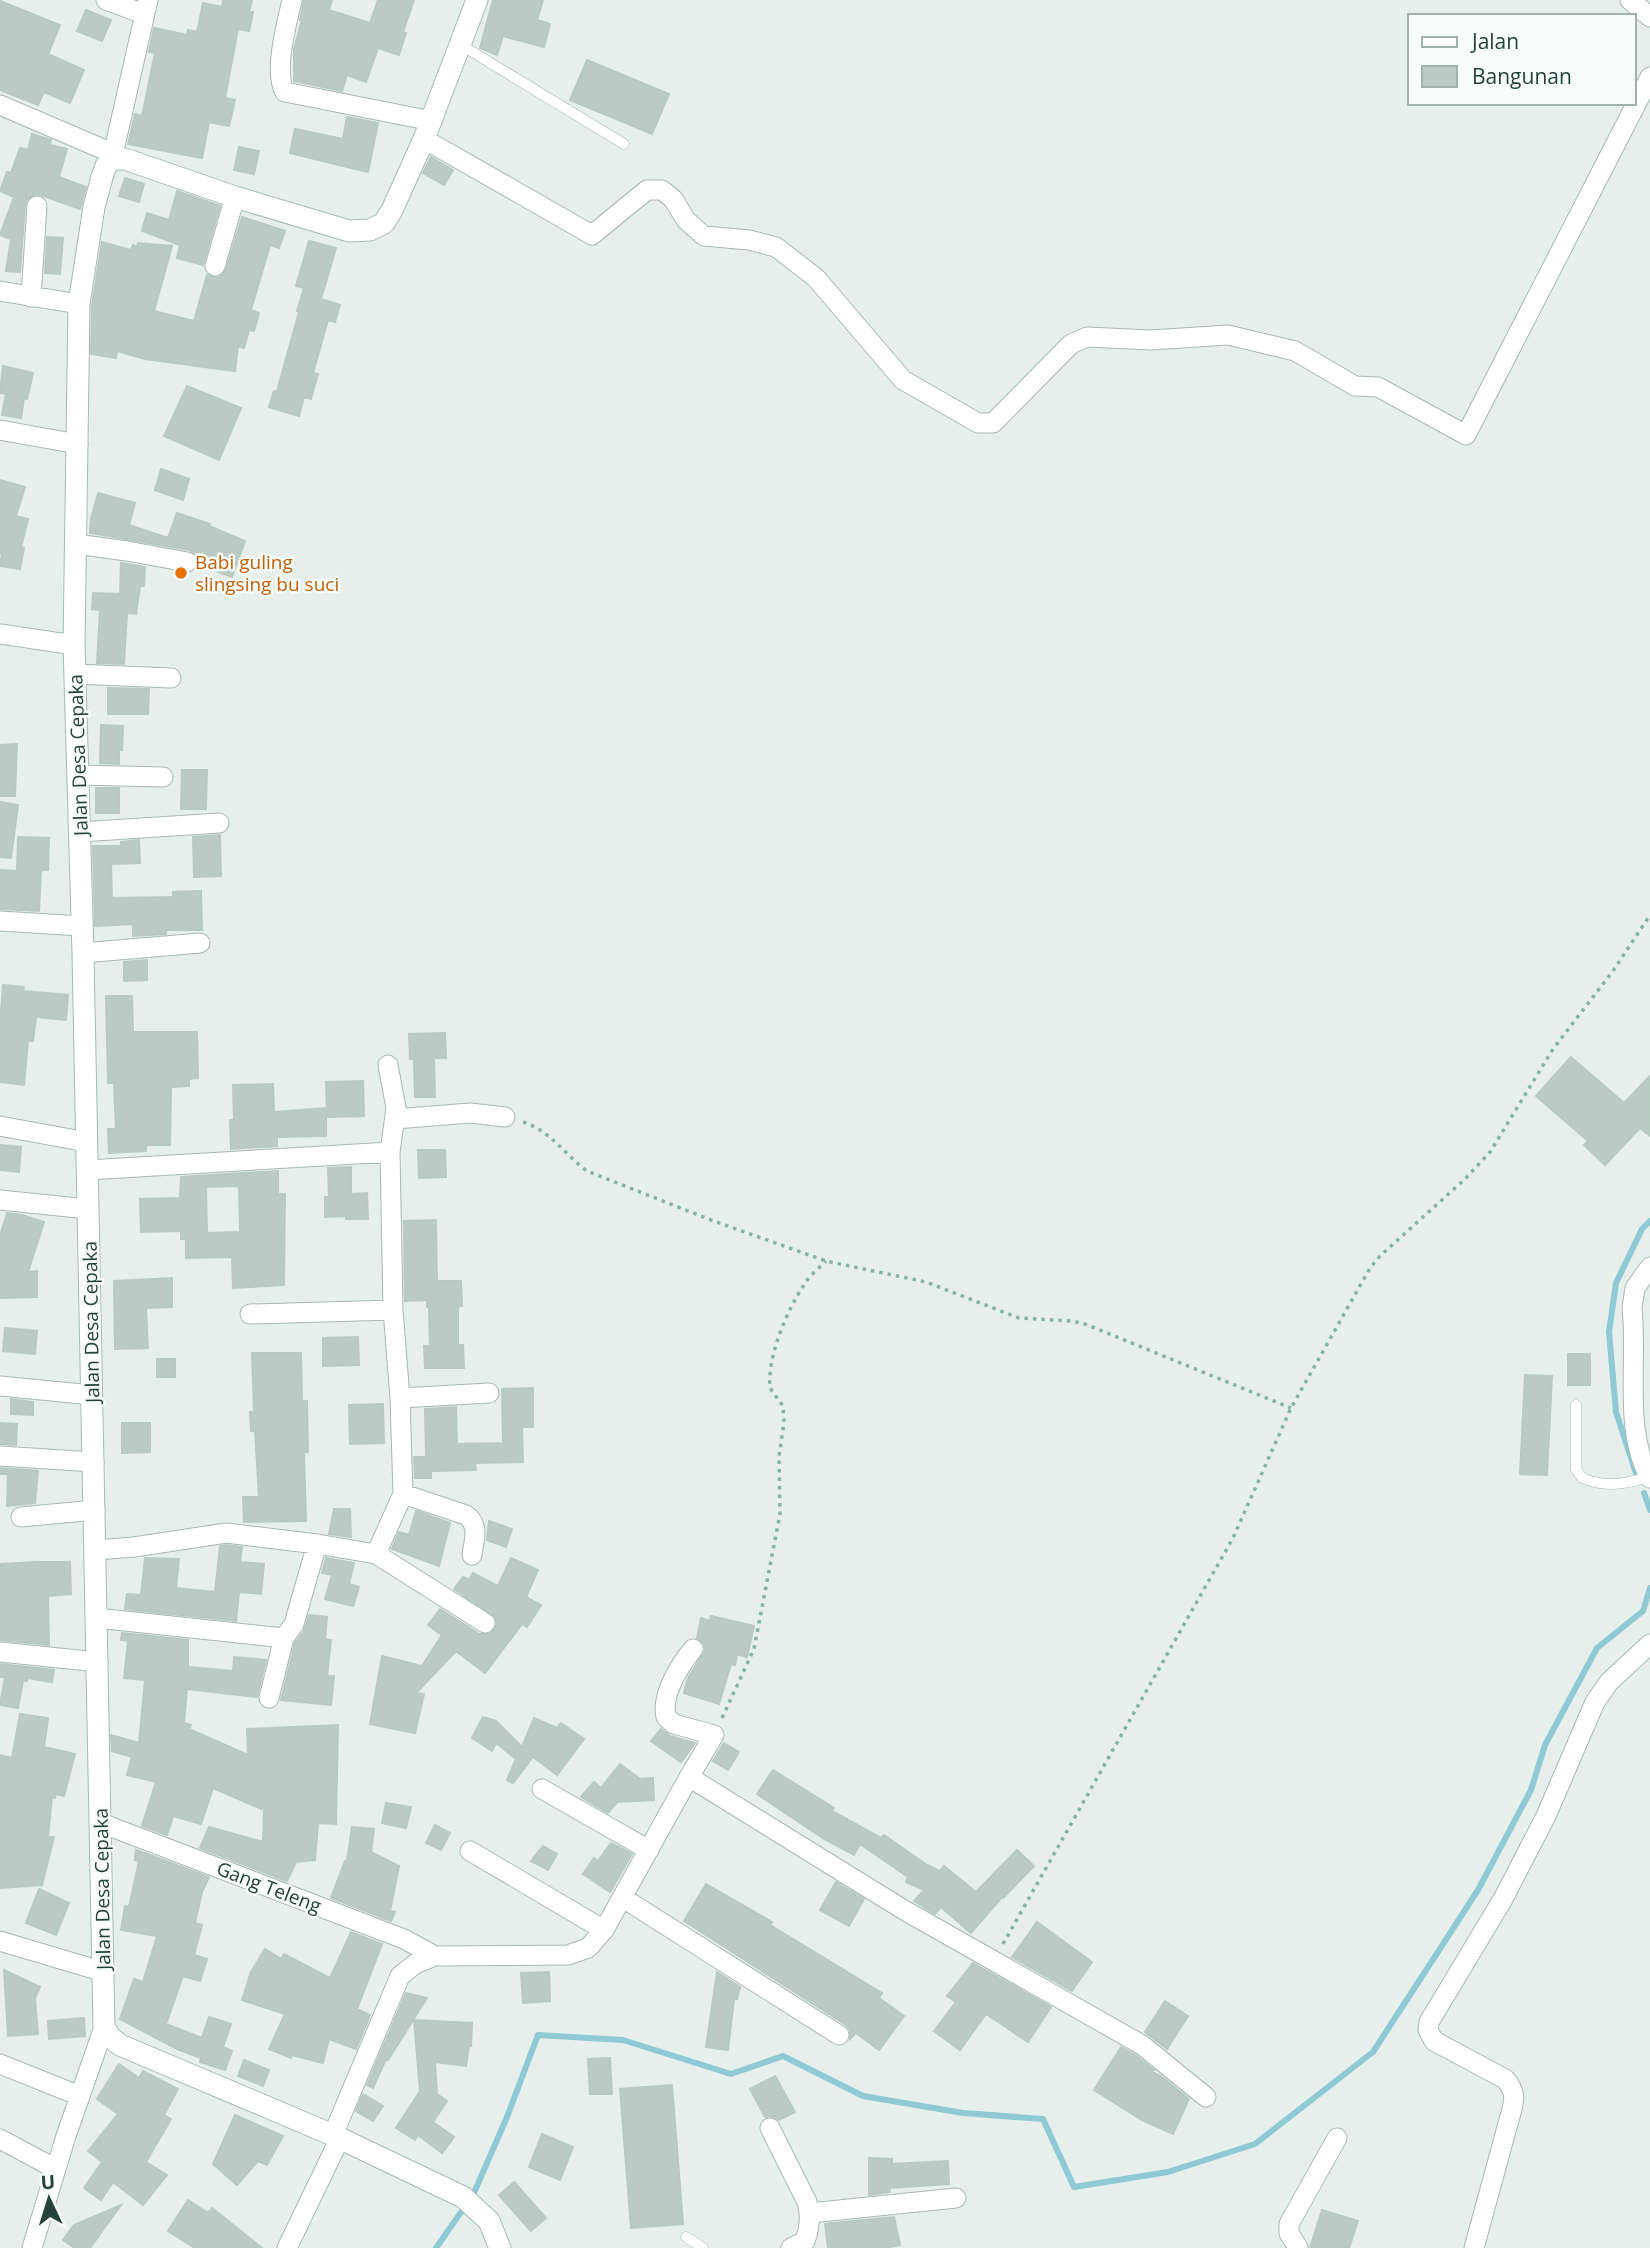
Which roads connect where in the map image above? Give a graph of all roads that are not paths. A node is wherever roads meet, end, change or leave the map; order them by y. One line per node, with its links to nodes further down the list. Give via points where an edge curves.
1 (106, 0): 5 (street)
2 (292, 0): 12 (street, via 280,71 285,92)
3 (477, 0): 7 (street)
4 (1630, 0): 6 (street)
5 (146, 7): 14 (street)
6 (1650, 17)
7 (461, 46): 12 (street); 13 (lane)
8 (1650, 77): 9 (street)
9 (1636, 104)
10 (0, 105): 14 (street)
11 (1636, 105): 12 (street, via 1466,435 1378,387 1355,386 1295,351 1228,335 1151,340 1087,337 1070,344 993,423 978,423 903,380 816,278 776,247 704,236 662,190 647,190 592,235)
12 (428, 130): 15 (street, via 392,210 384,223 370,230 349,231)
13 (624, 144)
14 (112, 156): 15 (street); 20 (street, Jalan Desa Cepaka, via 94,207)
15 (235, 197): 17 (street)
16 (37, 206): 19 (street)
17 (215, 266)
18 (0, 291): 19 (street)
19 (31, 297): 20 (street)
20 (79, 304): 22 (street, Jalan Desa Cepaka)
21 (0, 430): 22 (street)
22 (78, 444): 23 (street, Jalan Desa Cepaka)
23 (76, 544): 24 (street); 26 (street, Jalan Desa Cepaka)
24 (187, 562)
25 (0, 634): 26 (street)
26 (75, 645): 27 (street, Jalan Desa Cepaka)
27 (75, 674): 28 (street); 29 (street, Jalan Desa Cepaka)
28 (171, 678)
29 (78, 775): 30 (street); 32 (street, Jalan Desa Cepaka)
30 (163, 777)
31 (219, 822): 32 (street)
32 (80, 832): 34 (street, Jalan Desa Cepaka)
33 (0, 921): 34 (street)
34 (82, 926): 36 (street, Jalan Desa Cepaka)
35 (200, 943): 36 (street)
36 (83, 953): 41 (street, Jalan Desa Cepaka)
37 (388, 1065): 39 (street)
38 (505, 1117): 39 (street, via 470,1113)
39 (395, 1119): 42 (street)
40 (0, 1126): 41 (street)
41 (87, 1142): 43 (street, Jalan Desa Cepaka)
42 (390, 1152): 43 (street); 47 (street)
43 (88, 1170): 45 (street, Jalan Desa Cepaka)
44 (0, 1200): 45 (street)
45 (88, 1209): 51 (street, Jalan Desa Cepaka)
46 (1650, 1267): 56 (street, via 1635,1288 1632,1308 1636,1435 1640,1459)
47 (393, 1310): 48 (street); 52 (street)
48 (250, 1314)
49 (0, 1386): 51 (street)
50 (489, 1393): 52 (street)
51 (92, 1395): 55 (street, Jalan Desa Cepaka)
52 (400, 1398): 57 (street)
53 (1576, 1405): 56 (lane, via 1576,1469 1582,1478 1619,1485)
54 (0, 1455): 55 (street)
55 (94, 1462): 58 (street, Jalan Desa Cepaka)
56 (1650, 1477)
57 (403, 1494): 62 (street); 63 (street, via 471,1519 476,1528)
58 (94, 1510): 59 (street); 61 (street, Jalan Desa Cepaka)
59 (21, 1517)
60 (317, 1544): 61 (street, via 226,1533); 62 (street); 66 (street, via 294,1623)
61 (96, 1550): 64 (street, Jalan Desa Cepaka)
62 (376, 1554): 65 (street)
63 (472, 1555)
64 (97, 1618): 66 (street); 70 (street, Jalan Desa Cepaka)
65 (485, 1623)
66 (284, 1638): 71 (street)
67 (1650, 1644): 101 (street, via 1609,1682 1595,1702 1546,1816 1503,1899 1429,2022 1434,2041 1505,2079 1513,2089 1514,2100)
68 (693, 1649): 72 (street, via 682,1663 664,1711 674,1724 715,1735)
69 (0, 1652): 70 (street)
70 (98, 1662): 74 (street, Jalan Desa Cepaka)
71 (269, 1698)
72 (690, 1777): 75 (street); 86 (street, via 904,1910 1143,2045)
73 (542, 1790): 75 (street)
74 (101, 1823): 80 (street, Gang Teleng, via 404,1939); 81 (street, Jalan Desa Cepaka)
75 (649, 1850): 77 (street)
76 (470, 1851): 78 (street)
77 (623, 1898): 78 (street); 83 (street)
78 (604, 1930): 80 (street, via 588,1948 568,1955)
79 (0, 1941): 81 (street)
80 (435, 1956): 88 (street, via 400,1976)
81 (103, 1972): 82 (street, Jalan Desa Cepaka)
82 (104, 2028): 85 (street); 88 (street, via 120,2045)
83 (839, 2035)
84 (0, 2064): 85 (street)
85 (80, 2096): 91 (street)
86 (1206, 2097)
87 (769, 2128): 93 (street)
88 (337, 2137): 96 (street); 97 (street, via 463,2197 489,2221)
89 (1337, 2138): 100 (street, via 1289,2224 1289,2234)
90 (0, 2139): 91 (street)
91 (56, 2169): 95 (street)
92 (956, 2198): 93 (street)
93 (810, 2213): 99 (street, via 805,2241)
94 (686, 2237): 98 (lane)
95 (32, 2248)
96 (287, 2248)
97 (500, 2248)
98 (703, 2248)
99 (792, 2248)
100 (1298, 2248)
101 (1474, 2248)

